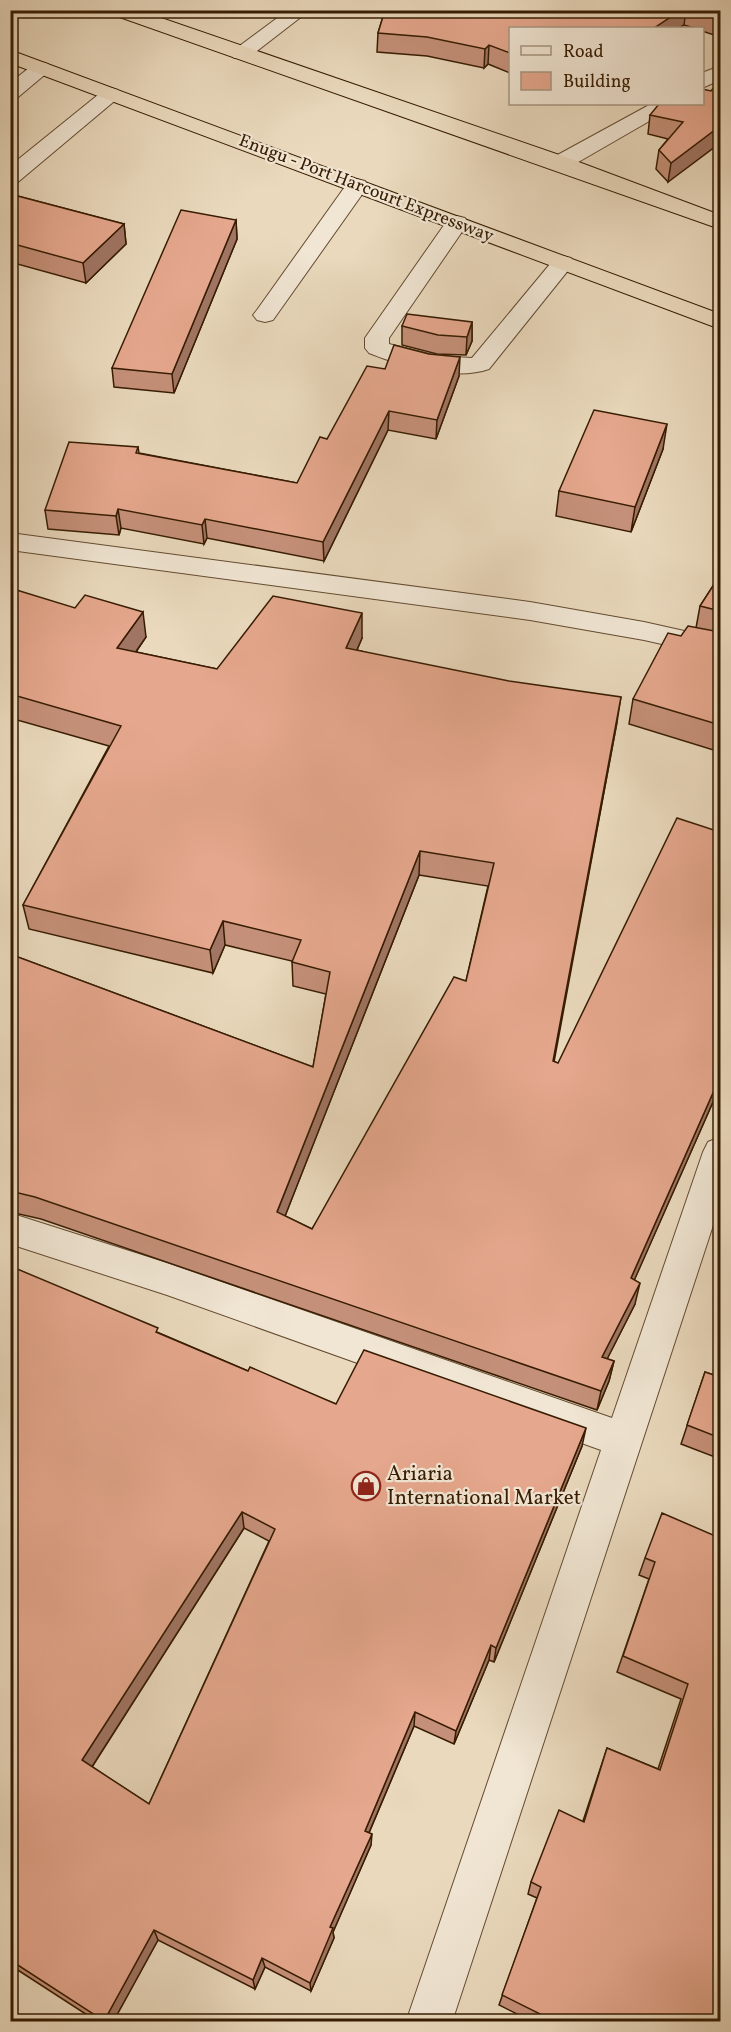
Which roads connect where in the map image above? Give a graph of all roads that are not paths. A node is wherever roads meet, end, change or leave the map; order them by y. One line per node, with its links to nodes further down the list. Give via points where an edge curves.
1 (118, 10): 3 (highway)
2 (302, 10): 3 (street)
3 (241, 54): 11 (highway)
4 (10, 56): 5 (highway, Enugu - Port Harcourt Expressway)
5 (41, 68): 8 (street); 9 (highway, Enugu - Port Harcourt Expressway)
6 (720, 72): 7 (street)
7 (704, 81)
8 (10, 94)
9 (111, 94): 12 (street); 13 (highway, Enugu - Port Harcourt Expressway)
10 (663, 105): 11 (street)
11 (560, 163): 14 (highway)
12 (10, 177)
13 (357, 186): 15 (highway, Enugu - Port Harcourt Expressway); 17 (street)
14 (720, 222)
15 (457, 224): 16 (highway, Enugu - Port Harcourt Expressway); 16 (street, via 377,338 377,348 459,365 484,362)
16 (563, 263): 18 (highway, Enugu - Port Harcourt Expressway)
17 (265, 315)
18 (720, 322)
19 (10, 541): 20 (street, via 530,611)
20 (720, 648)
21 (720, 1152): 23 (street)
22 (10, 1228): 23 (street, via 167,1279)
23 (624, 1440): 24 (street)
24 (429, 2022)

